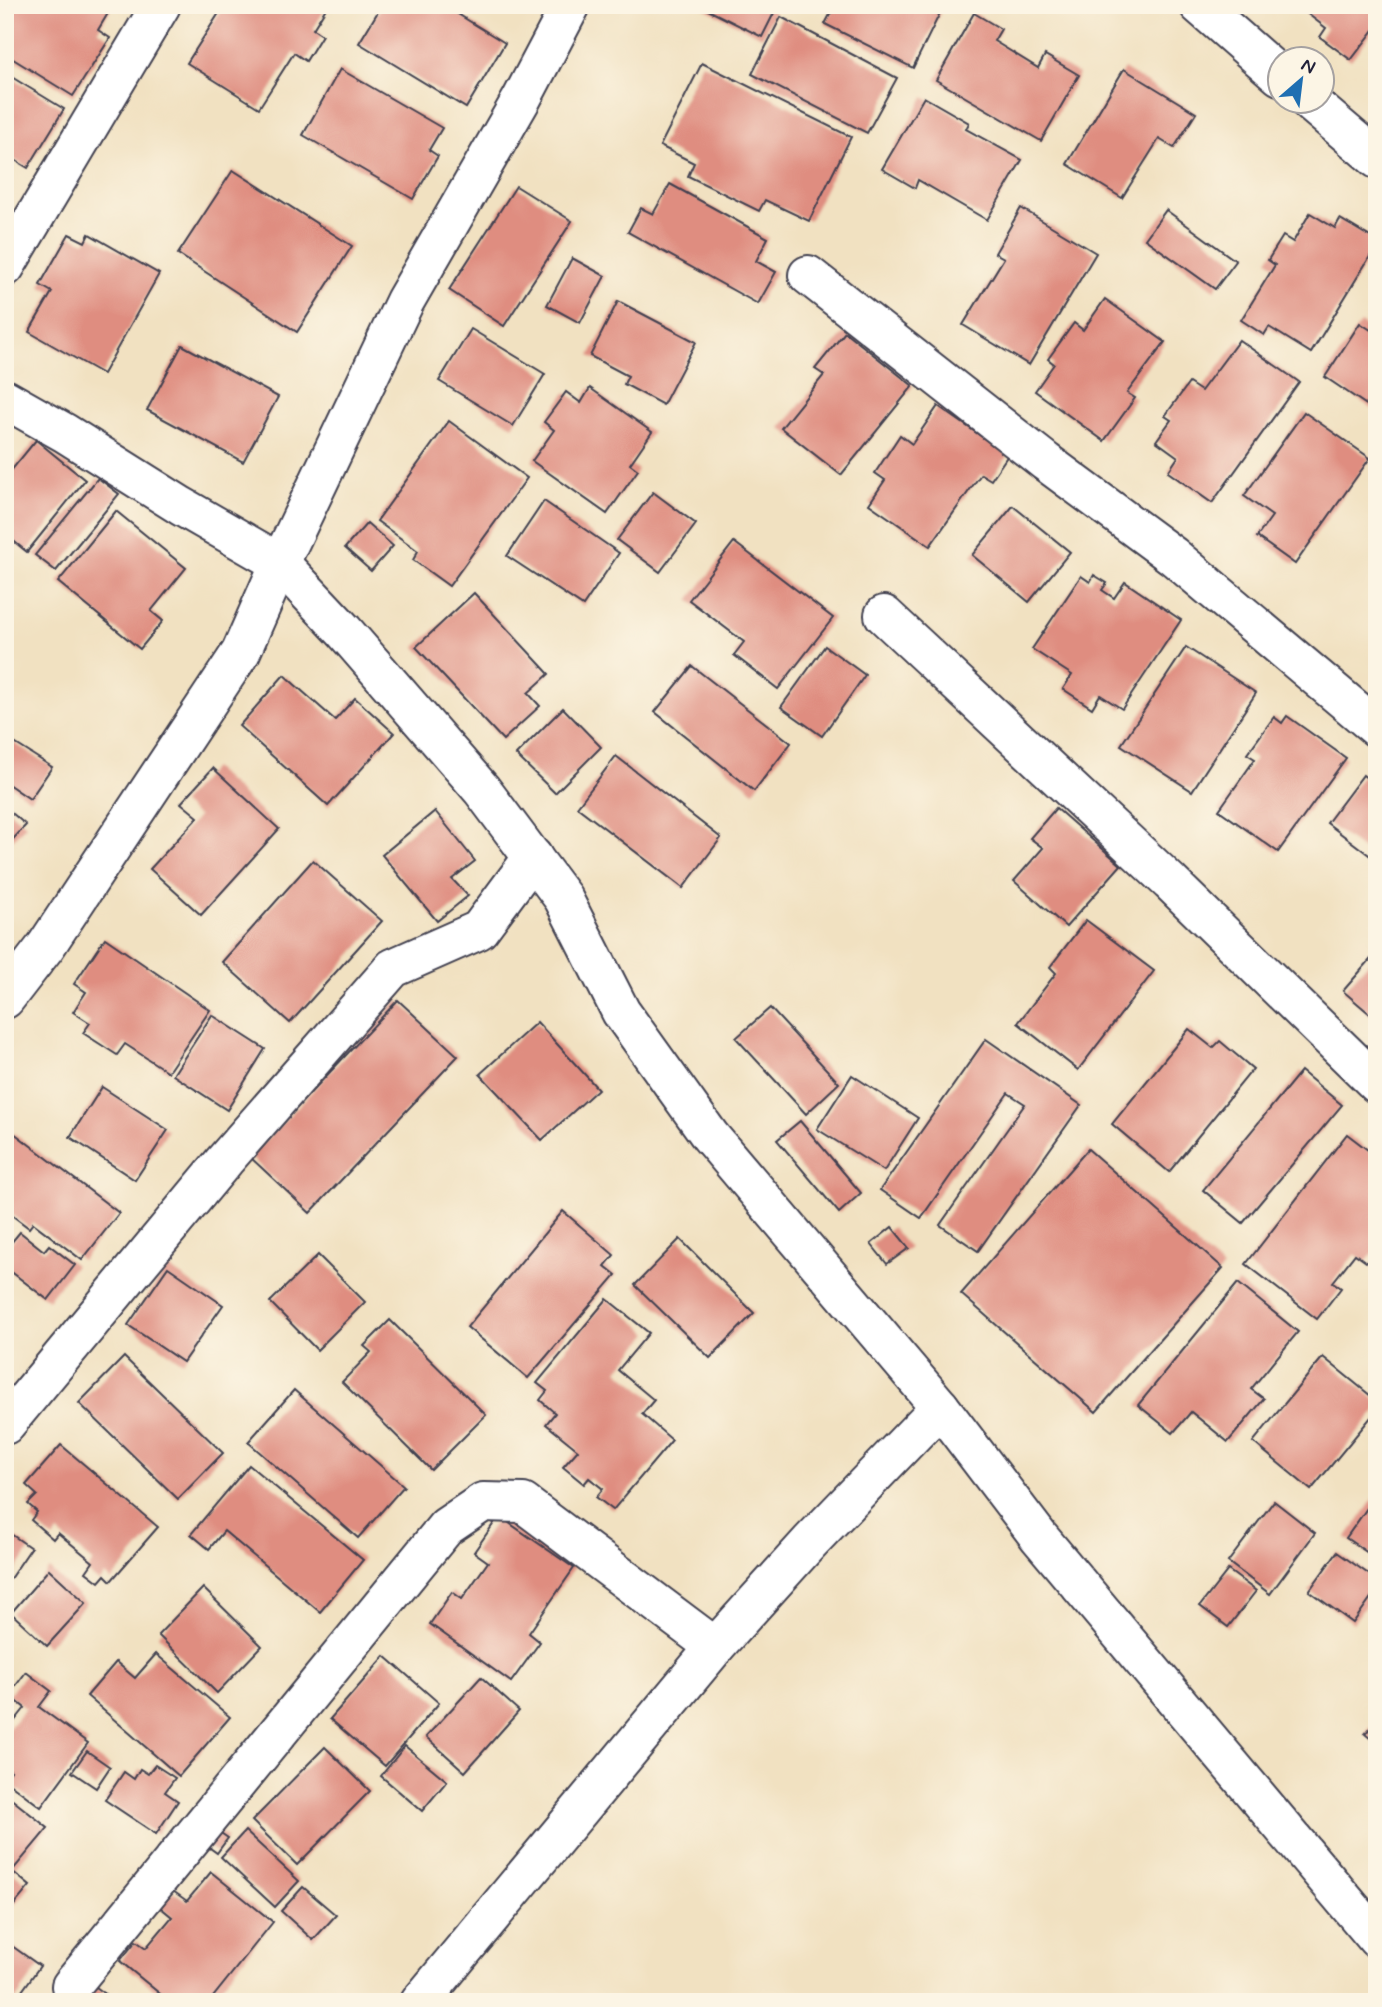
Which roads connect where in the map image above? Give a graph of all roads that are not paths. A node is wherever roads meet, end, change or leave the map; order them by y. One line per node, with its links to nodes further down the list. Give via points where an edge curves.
1 (161, 5): 7 (street)
2 (571, 5): 10 (street, via 405,301)
3 (1199, 5): 4 (street)
4 (1266, 64)
5 (1326, 116): 6 (street)
6 (1377, 159)
7 (5, 267)
8 (808, 275): 12 (street, via 1173,556)
9 (5, 399): 10 (street)
10 (280, 563): 13 (street, via 482,790); 14 (street, via 242,652 46,946)
11 (884, 615): 15 (street)
12 (1377, 728)
13 (533, 857): 16 (street, via 563,898 621,1012 710,1136); 17 (street, via 479,930 393,968 225,1160)
14 (5, 999)
15 (1377, 1084)
16 (940, 1407): 18 (street); 19 (street, via 1039,1537)
17 (5, 1425)
18 (715, 1647): 20 (street, via 523,1503 483,1502 446,1527); 21 (street)
19 (1377, 1939)
20 (71, 1986)
21 (420, 2002)

